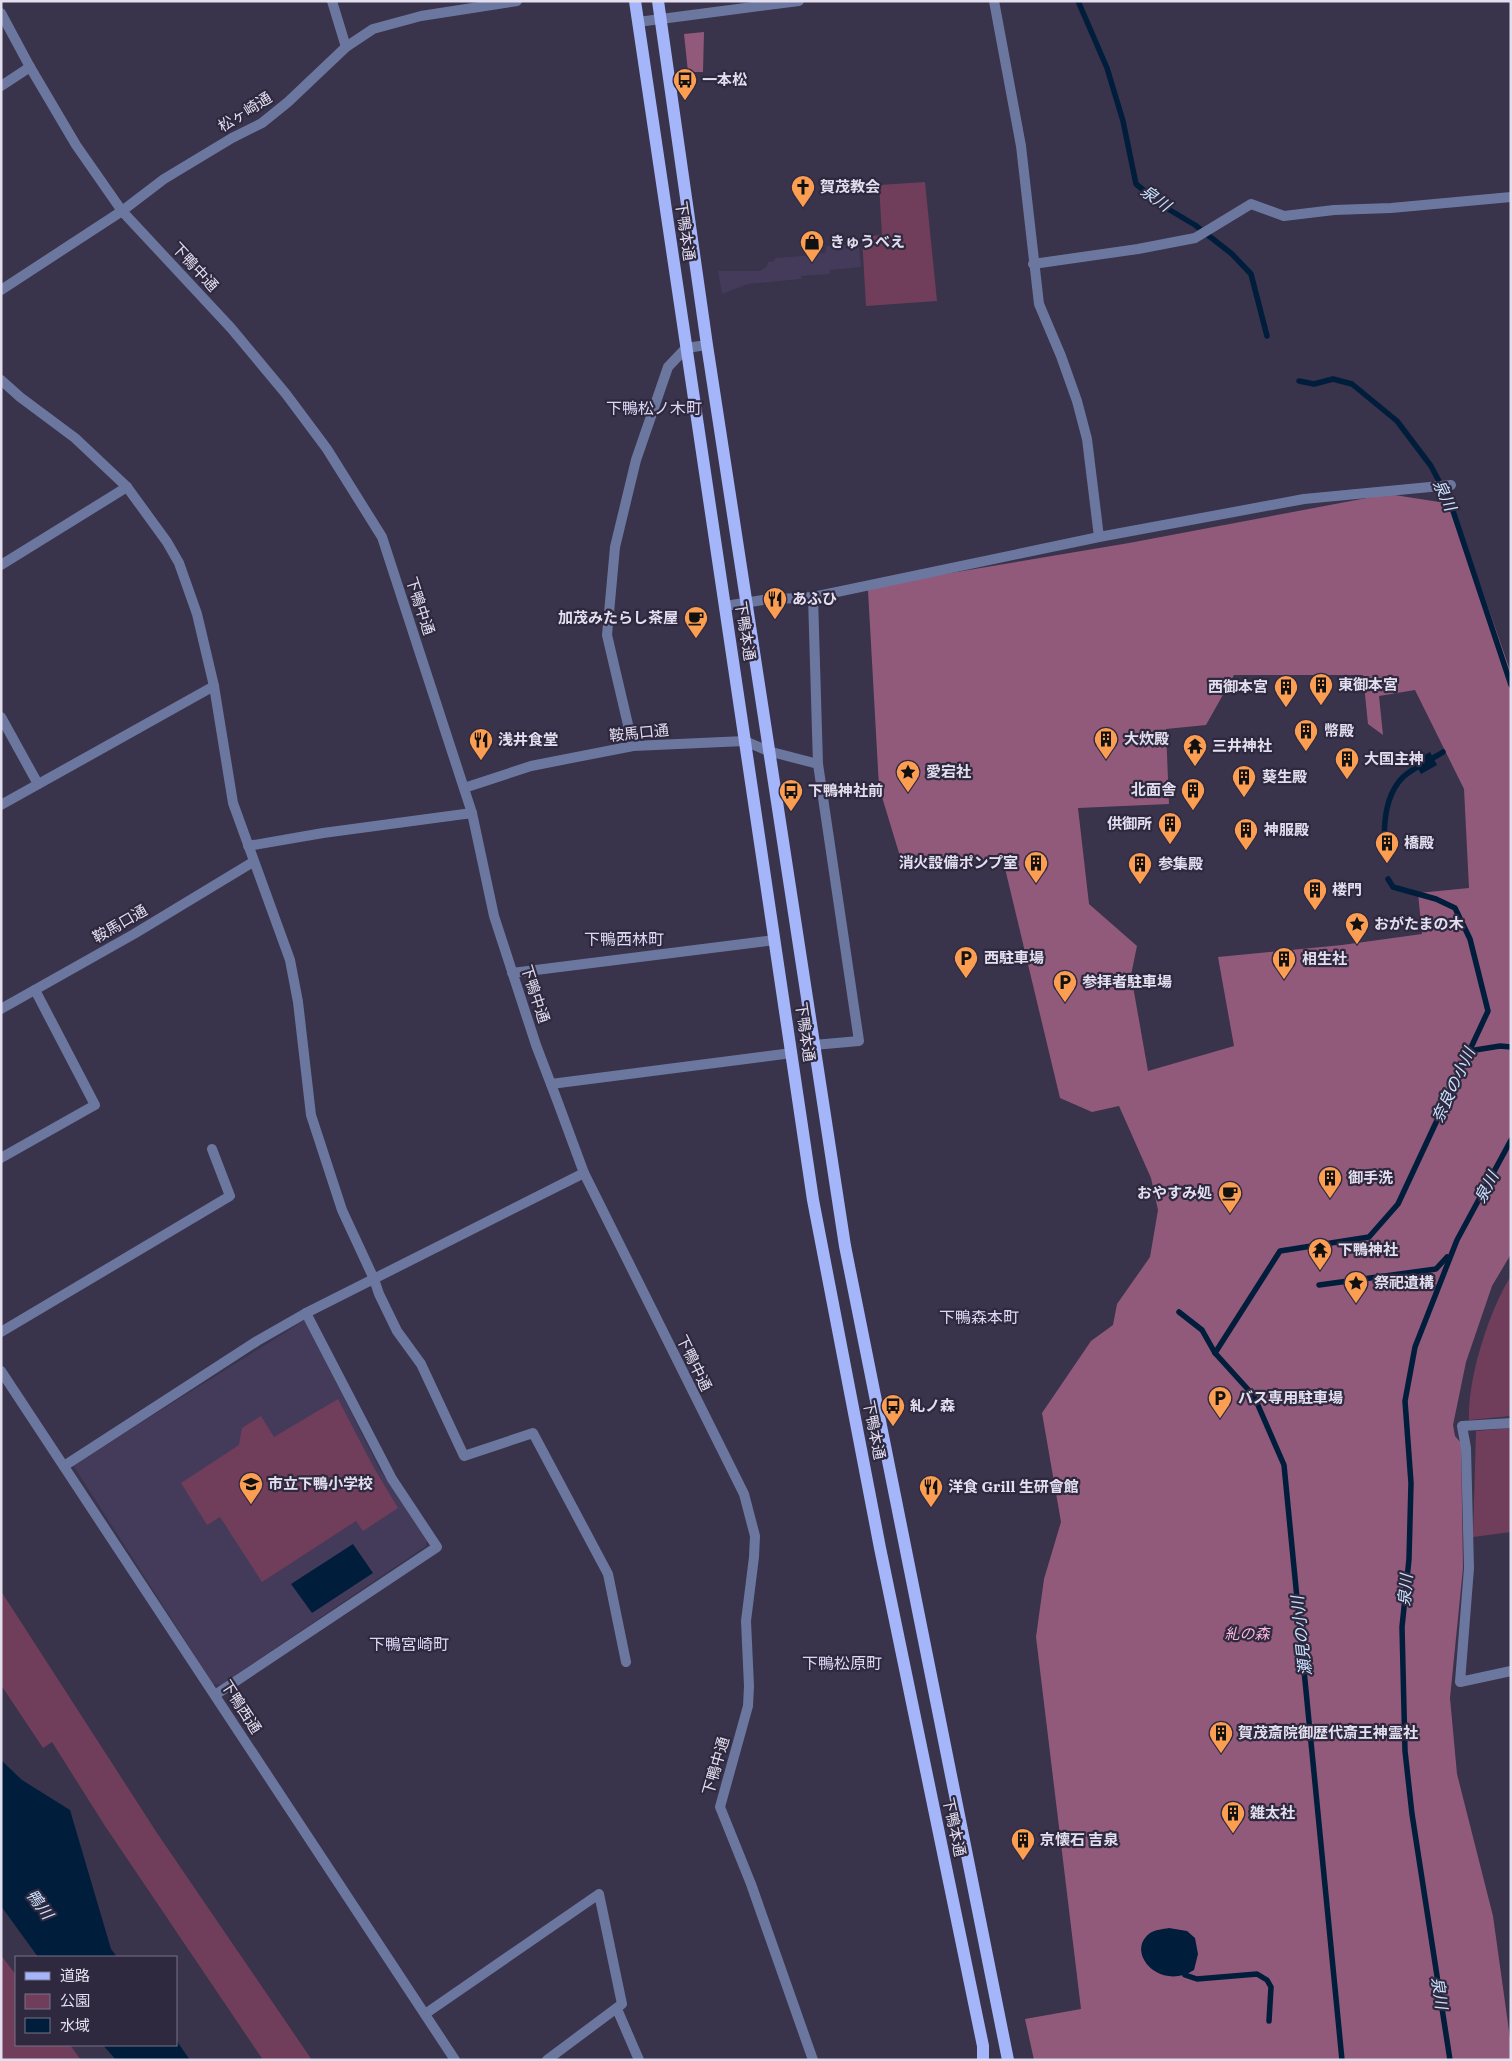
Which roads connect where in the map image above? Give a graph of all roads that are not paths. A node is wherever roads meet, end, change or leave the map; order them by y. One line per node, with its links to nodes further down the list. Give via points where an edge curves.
1 (332, 1): 11 (street)
2 (517, 1): 7 (street, 松ヶ崎通)
3 (634, 1): 10 (main road, 下鴨本通)
4 (658, 1): 9 (main road, 下鴨本通)
5 (799, 1): 9 (street)
6 (994, 1): 16 (street, via 1021,146)
7 (473, 4): 11 (street, 松ヶ崎通, via 373,29)
8 (1, 13): 12 (street, 下鴨中通)
9 (661, 19): 10 (street); 18 (main road, 下鴨本通)
10 (638, 22): 19 (main road, 下鴨本通)
11 (346, 47): 15 (street, 松ヶ崎通, via 262,123 164,179)
12 (30, 67): 13 (street); 15 (street, 下鴨中通, via 76,145)
13 (1, 86)
14 (1511, 196): 16 (street, via 1284,216 1251,204 1195,238)
15 (122, 211): 17 (street, 松ヶ崎通); 35 (street, 下鴨中通, via 231,328 286,394 327,449 382,537)
16 (1033, 264): 23 (street, via 1039,304 1071,383 1087,439)
17 (1, 290)
18 (707, 345): 19 (street); 26 (main road, 下鴨本通)
19 (686, 348): 27 (main road, 下鴨本通); 31 (street, via 668,367 636,460 616,547 607,636)
20 (1, 380): 22 (street, via 75,438)
21 (1451, 485): 23 (street, via 1304,498)
22 (127, 488): 24 (street); 28 (street, via 167,542 179,564 197,614)
23 (1099, 537): 25 (street)
24 (1, 565)
25 (814, 597): 26 (street); 33 (street)
26 (746, 602): 27 (street); 32 (main road, 下鴨本通)
27 (725, 606): 30 (main road, 下鴨本通)
28 (214, 686): 34 (street); 38 (street, via 233,803)
29 (1, 717): 34 (street)
30 (745, 742): 31 (street, 鞍馬口通); 32 (street, 鞍馬口通); 40 (main road, 下鴨本通)
31 (633, 746): 35 (street, 鞍馬口通, via 531,766)
32 (768, 750): 33 (street, 鞍馬口通); 44 (main road, 下鴨本通)
33 (818, 764): 44 (street, via 859,1041)
34 (38, 784): 36 (street)
35 (464, 788): 37 (street, 下鴨中通)
36 (1, 805)
37 (472, 813): 38 (street); 41 (street, 下鴨中通, via 494,916)
38 (248, 846): 39 (street)
39 (253, 862): 42 (street, 鞍馬口通); 50 (street, via 290,960 311,1115 342,1210)
40 (775, 940): 41 (street); 45 (main road, 下鴨本通)
41 (512, 973): 46 (street, 下鴨中通)
42 (35, 990): 43 (street, 鞍馬口通); 48 (street, via 95,1105)
43 (1, 1009)
44 (814, 1045): 66 (main road, 下鴨本通, via 846,1246)
45 (792, 1053): 46 (street); 65 (main road, 下鴨本通, via 813,1200 880,1548 983,2046)
46 (551, 1084): 49 (street, 下鴨中通)
47 (212, 1149): 52 (street, via 230,1196)
48 (1, 1158)
49 (584, 1173): 50 (street); 64 (street, 下鴨中通, via 744,1494 755,1536 746,1620 748,1706 720,1807 751,1884)
50 (374, 1279): 51 (street); 56 (street, via 397,1331 421,1364 464,1456 533,1433 608,1574)
51 (306, 1313): 55 (street, via 256,1341); 58 (street, via 392,1479 437,1547)
52 (1, 1332)
53 (1, 1371): 55 (street, 下鴨西通)
54 (1511, 1423): 57 (street, via 1462,1426 1466,1448 1469,1568 1460,1682)
55 (64, 1466): 58 (street, 下鴨西通)
56 (626, 1662)
57 (1511, 1671)
58 (215, 1695): 60 (street, 下鴨西通)
59 (617, 2009): 60 (street, via 622,2004 599,1894); 62 (street); 63 (street)
60 (425, 2014): 61 (street, 下鴨西通)
61 (455, 2060)
62 (547, 2060)
63 (639, 2060)
64 (813, 2060)
65 (983, 2060)
66 (1008, 2060)

